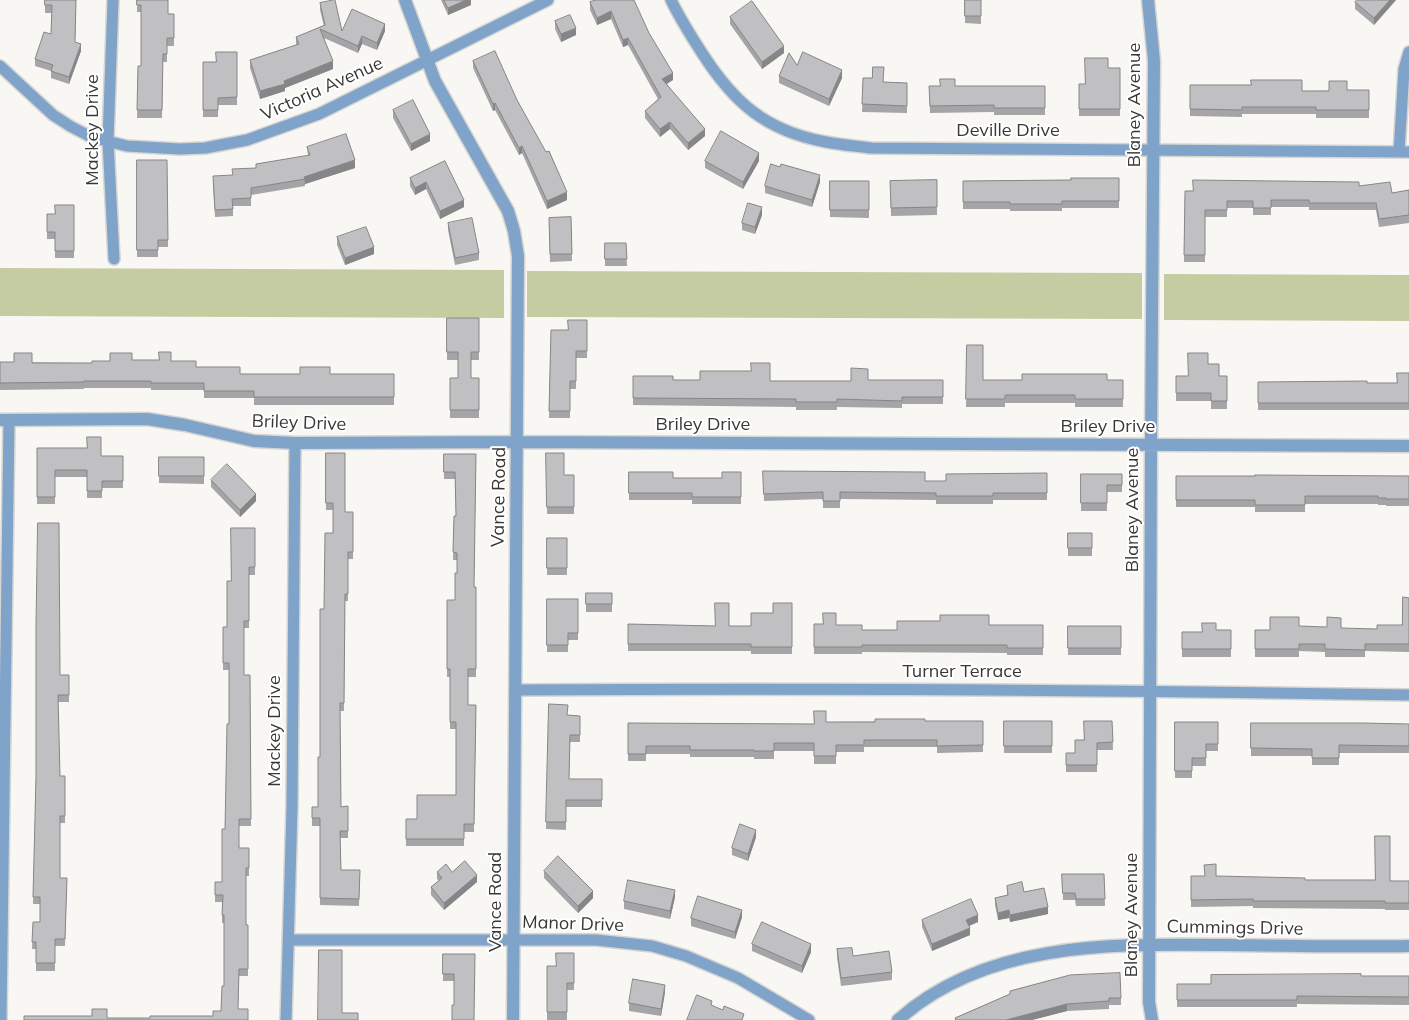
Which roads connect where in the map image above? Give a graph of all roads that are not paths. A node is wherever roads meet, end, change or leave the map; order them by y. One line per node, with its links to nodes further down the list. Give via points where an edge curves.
1 (113, 0): 9 (street, Mackey Drive)
2 (404, 0): 7 (street, Vance Road)
3 (548, 0): 7 (street, Victoria Avenue)
4 (671, 0): 10 (street, Deville Drive, via 712,69 734,96 754,113 799,135 871,148)
5 (1148, 0): 10 (street, Blaney Avenue, via 1154,61)
6 (1409, 52): 11 (street, via 1404,70)
7 (427, 60): 9 (street, Victoria Avenue, via 319,114 247,140 180,149 127,146); 14 (street, Vance Road, via 435,81 508,211 514,231 518,256)
8 (0, 66): 9 (street, Victoria Avenue, via 53,115 91,137)
9 (108, 141): 12 (street, Mackey Drive)
10 (1153, 150): 11 (street, Deville Drive); 16 (street, Blaney Avenue)
11 (1404, 152)
12 (114, 259)
13 (5, 420): 15 (street, Briley Drive, via 147,419 254,441); 18 (street)
14 (517, 442): 15 (street, Briley Drive); 16 (street, Briley Drive); 19 (street, Vance Road)
15 (295, 443): 23 (street, Mackey Drive)
16 (1151, 445): 17 (street, Briley Drive); 20 (street, Blaney Avenue)
17 (1409, 446)
18 (3, 652): 22 (street)
19 (515, 690): 20 (street, Turner Terrace); 24 (street, Vance Road)
20 (1150, 691): 21 (street, Turner Terrace); 25 (street, Blaney Avenue)
21 (1409, 695)
22 (2, 857): 27 (street)
23 (288, 940): 24 (street, Manor Drive); 28 (street, Mackey Drive)
24 (513, 940): 29 (street, Vance Road); 30 (street, Manor Drive, via 596,940 652,946 738,978)
25 (1150, 945): 26 (street, Cummings Drive); 31 (street, Cummings Drive, via 1101,946 1008,961 956,980); 32 (street, Blaney Avenue)
26 (1409, 946)
27 (1, 1020)
28 (286, 1020)
29 (513, 1020)
30 (809, 1020)
31 (898, 1020)
32 (1152, 1020)

